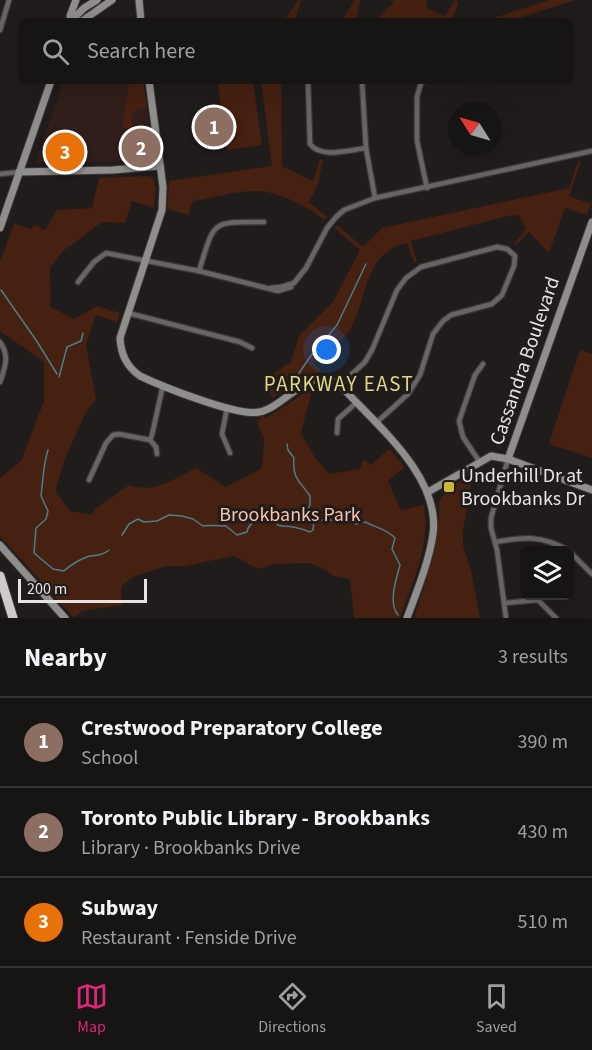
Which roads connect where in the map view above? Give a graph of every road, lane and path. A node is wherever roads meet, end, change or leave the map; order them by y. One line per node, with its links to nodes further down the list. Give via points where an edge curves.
1 (9, 0): 10 (street)
2 (76, 0): 6 (street)
3 (112, 0): 5 (street)
4 (139, 0): 9 (street)
5 (94, 3): 7 (street); 8 (street)
6 (71, 18)
7 (76, 18)
8 (83, 18)
9 (141, 18)
10 (0, 30)
11 (50, 84): 19 (street)
12 (149, 84): 18 (street)
13 (308, 84): 16 (street, via 310,144 314,150 323,153)
14 (362, 84): 16 (street)
15 (421, 84): 21 (street, via 417,141)
16 (366, 147): 22 (street)
17 (592, 151): 21 (street)
18 (160, 166): 19 (street); 26 (street, via 162,210)
19 (19, 172): 20 (street); 25 (street)
20 (0, 174)
21 (427, 188): 22 (street)
22 (375, 198): 27 (street, via 336,217 294,283 270,288)
23 (264, 222): 27 (street, via 222,224 213,230)
24 (592, 222): 43 (street, Cassandra Boulevard)
25 (0, 228)
26 (145, 260): 27 (street); 28 (street, via 106,253); 29 (street)
27 (199, 271)
28 (78, 282)
29 (127, 313): 31 (street); 34 (street, via 120,338 126,361 140,376)
30 (0, 342): 33 (street, via 7,355)
31 (252, 348)
32 (483, 364): 44 (street, via 475,375 459,422 463,437)
33 (0, 379)
34 (163, 385): 37 (street); 40 (street)
35 (340, 385): 36 (street); 37 (street, via 326,379 310,381 260,412 241,413); 38 (street, via 365,362 397,290 418,268 497,247 515,256 502,295 492,304 451,315 443,321 433,334 420,375 408,393)
36 (356, 403): 38 (street); 39 (street, via 338,419)
37 (227, 408): 41 (street, via 222,434)
38 (376, 423): 48 (street, via 417,470)
39 (337, 433)
40 (150, 440): 42 (street); 45 (street, via 113,435 105,443)
41 (230, 453)
42 (156, 454)
43 (508, 459): 44 (street, via 491,456); 47 (street); 50 (street, Cassandra Boulevard, via 491,518)
44 (479, 462): 46 (street)
45 (89, 480)
46 (443, 484): 48 (street); 49 (street)
47 (592, 490)
48 (428, 492): 49 (street)
49 (431, 505): 59 (street, via 434,532)
50 (495, 542): 52 (street, via 525,537); 56 (street, Cassandra Boulevard)
51 (0, 545): 58 (street)
52 (558, 546)
53 (574, 556): 54 (street)
54 (592, 574)
55 (0, 576): 57 (highway)
56 (505, 603): 60 (street, Cassandra Boulevard); 61 (street, via 538,600)
57 (13, 618)
58 (65, 618)
59 (407, 618)
60 (506, 618)
61 (556, 618)

